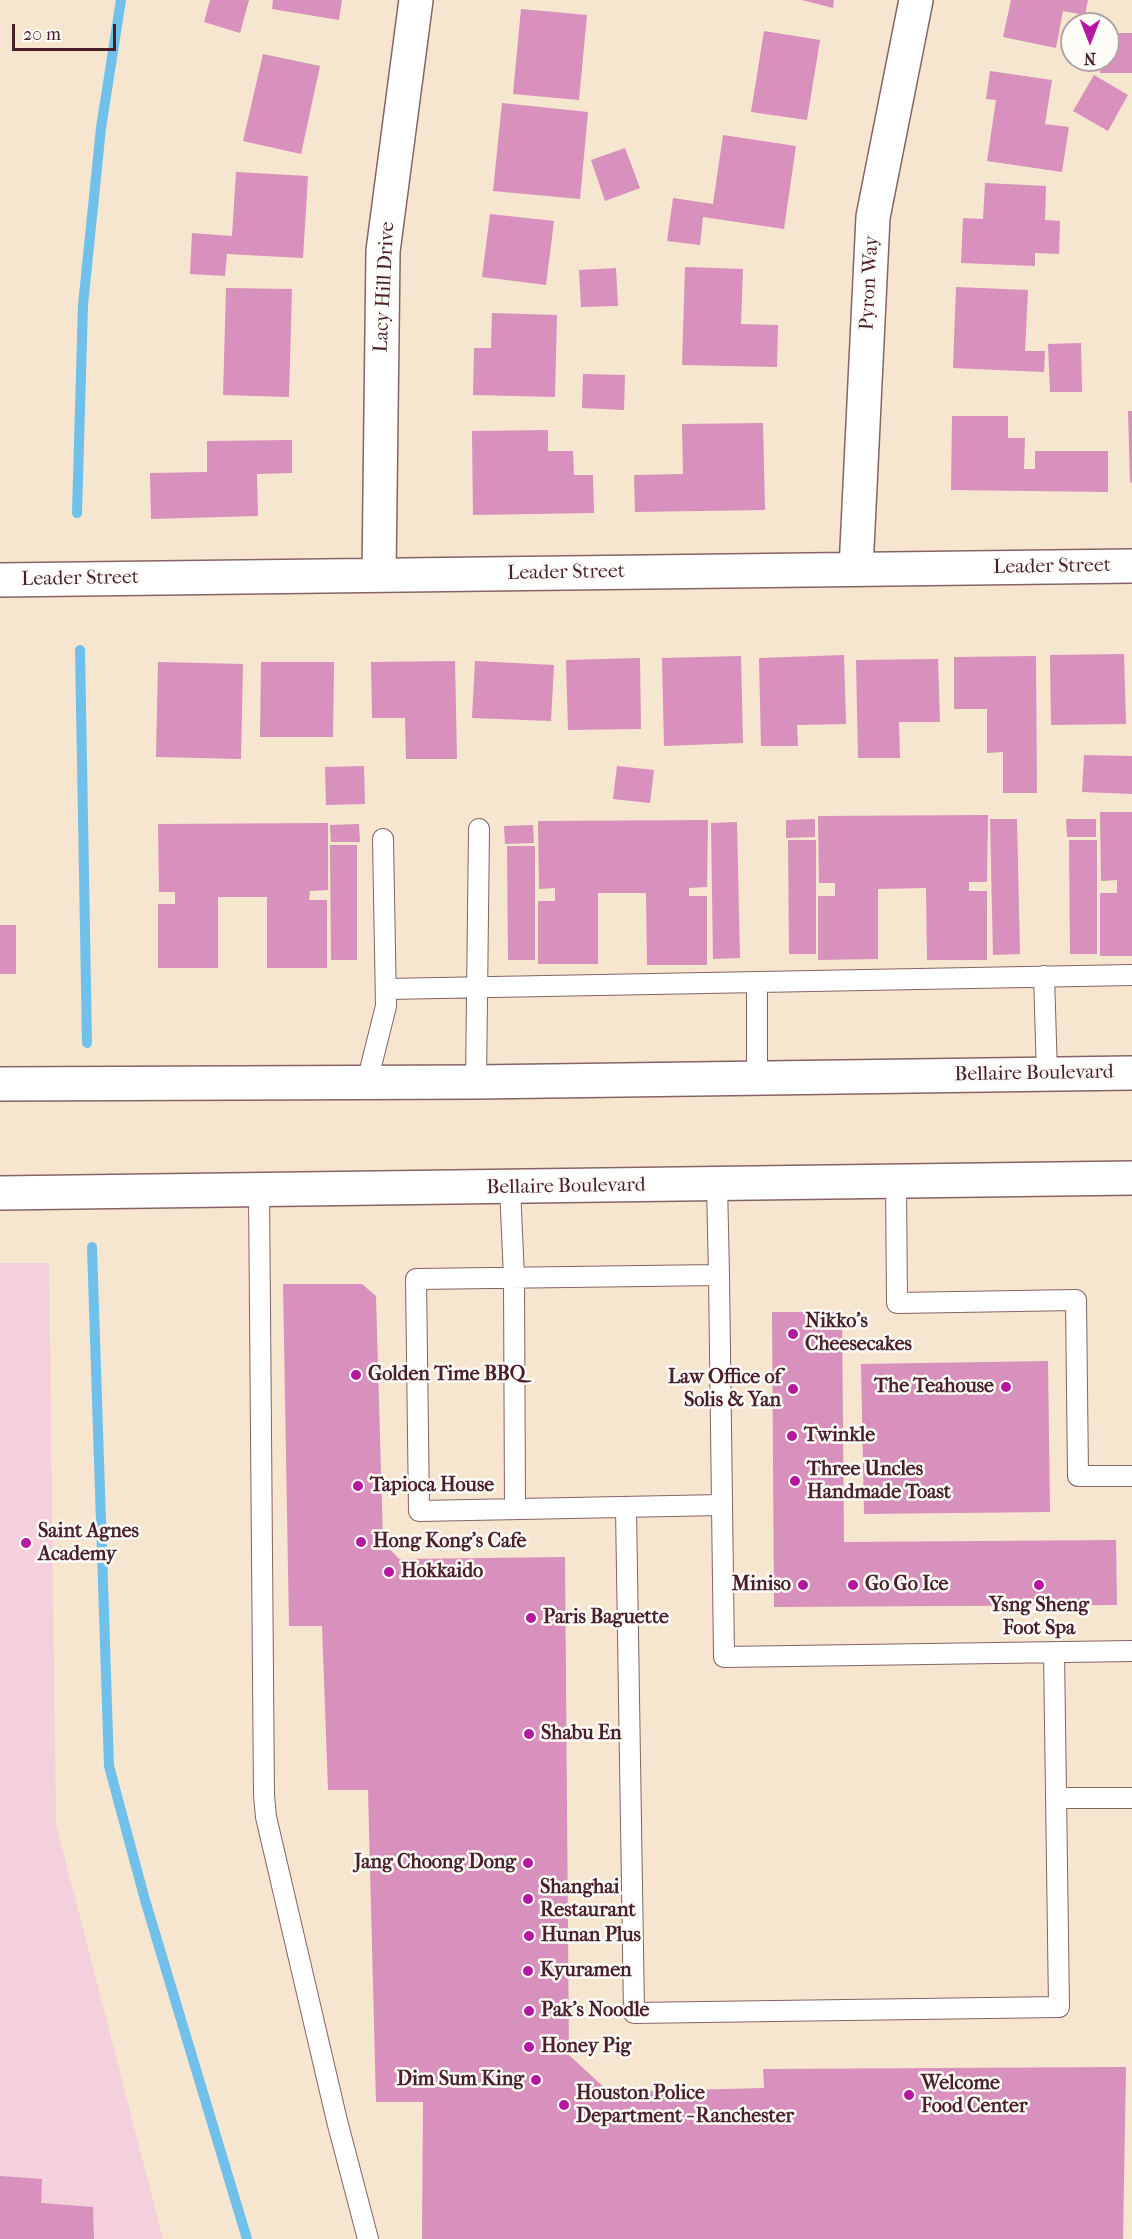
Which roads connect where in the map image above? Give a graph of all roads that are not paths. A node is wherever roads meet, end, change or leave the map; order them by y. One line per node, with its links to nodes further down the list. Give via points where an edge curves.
1 (416, 0): 5 (street, Lacy Hill Drive, via 383,251)
2 (916, 0): 4 (street, Pyron Way, via 873,217)
3 (1132, 566): 4 (street, Leader Street)
4 (856, 569): 5 (street, Leader Street)
5 (379, 575): 6 (street, Leader Street)
6 (0, 580)
7 (479, 829): 12 (lane)
8 (383, 839): 13 (lane)
9 (1132, 975): 10 (lane)
10 (1044, 976): 11 (lane); 15 (lane)
11 (756, 982): 12 (lane); 16 (lane)
12 (478, 986): 13 (lane); 18 (lane)
13 (386, 989): 17 (lane, via 386,1006)
14 (1132, 1072): 15 (street, Bellaire Boulevard)
15 (1047, 1074): 16 (street, Bellaire Boulevard)
16 (756, 1077): 18 (street, Bellaire Boulevard)
17 (367, 1082): 18 (street, Bellaire Boulevard); 19 (street, Bellaire Boulevard)
18 (476, 1082)
19 (0, 1084)
20 (1132, 1179): 21 (street, Bellaire Boulevard)
21 (896, 1181): 22 (street, Bellaire Boulevard); 28 (lane, via 897,1303 1076,1300 1078,1476)
22 (717, 1184): 23 (street, Bellaire Boulevard); 26 (lane)
23 (510, 1188): 24 (street, Bellaire Boulevard); 27 (lane)
24 (259, 1190): 25 (street, Bellaire Boulevard); 36 (lane, via 266,1817)
25 (0, 1193)
26 (719, 1275): 27 (lane); 29 (lane)
27 (514, 1277): 31 (lane); 31 (lane, via 416,1280 419,1511)
28 (1132, 1476)
29 (722, 1505): 30 (lane); 33 (lane, via 724,1657)
30 (627, 1508): 31 (lane); 34 (lane, via 634,2013 1059,2007)
31 (515, 1509)
32 (1132, 1651): 33 (lane)
33 (1054, 1652): 34 (lane)
34 (1056, 1798): 35 (lane)
35 (1132, 1798)
36 (368, 2239)

